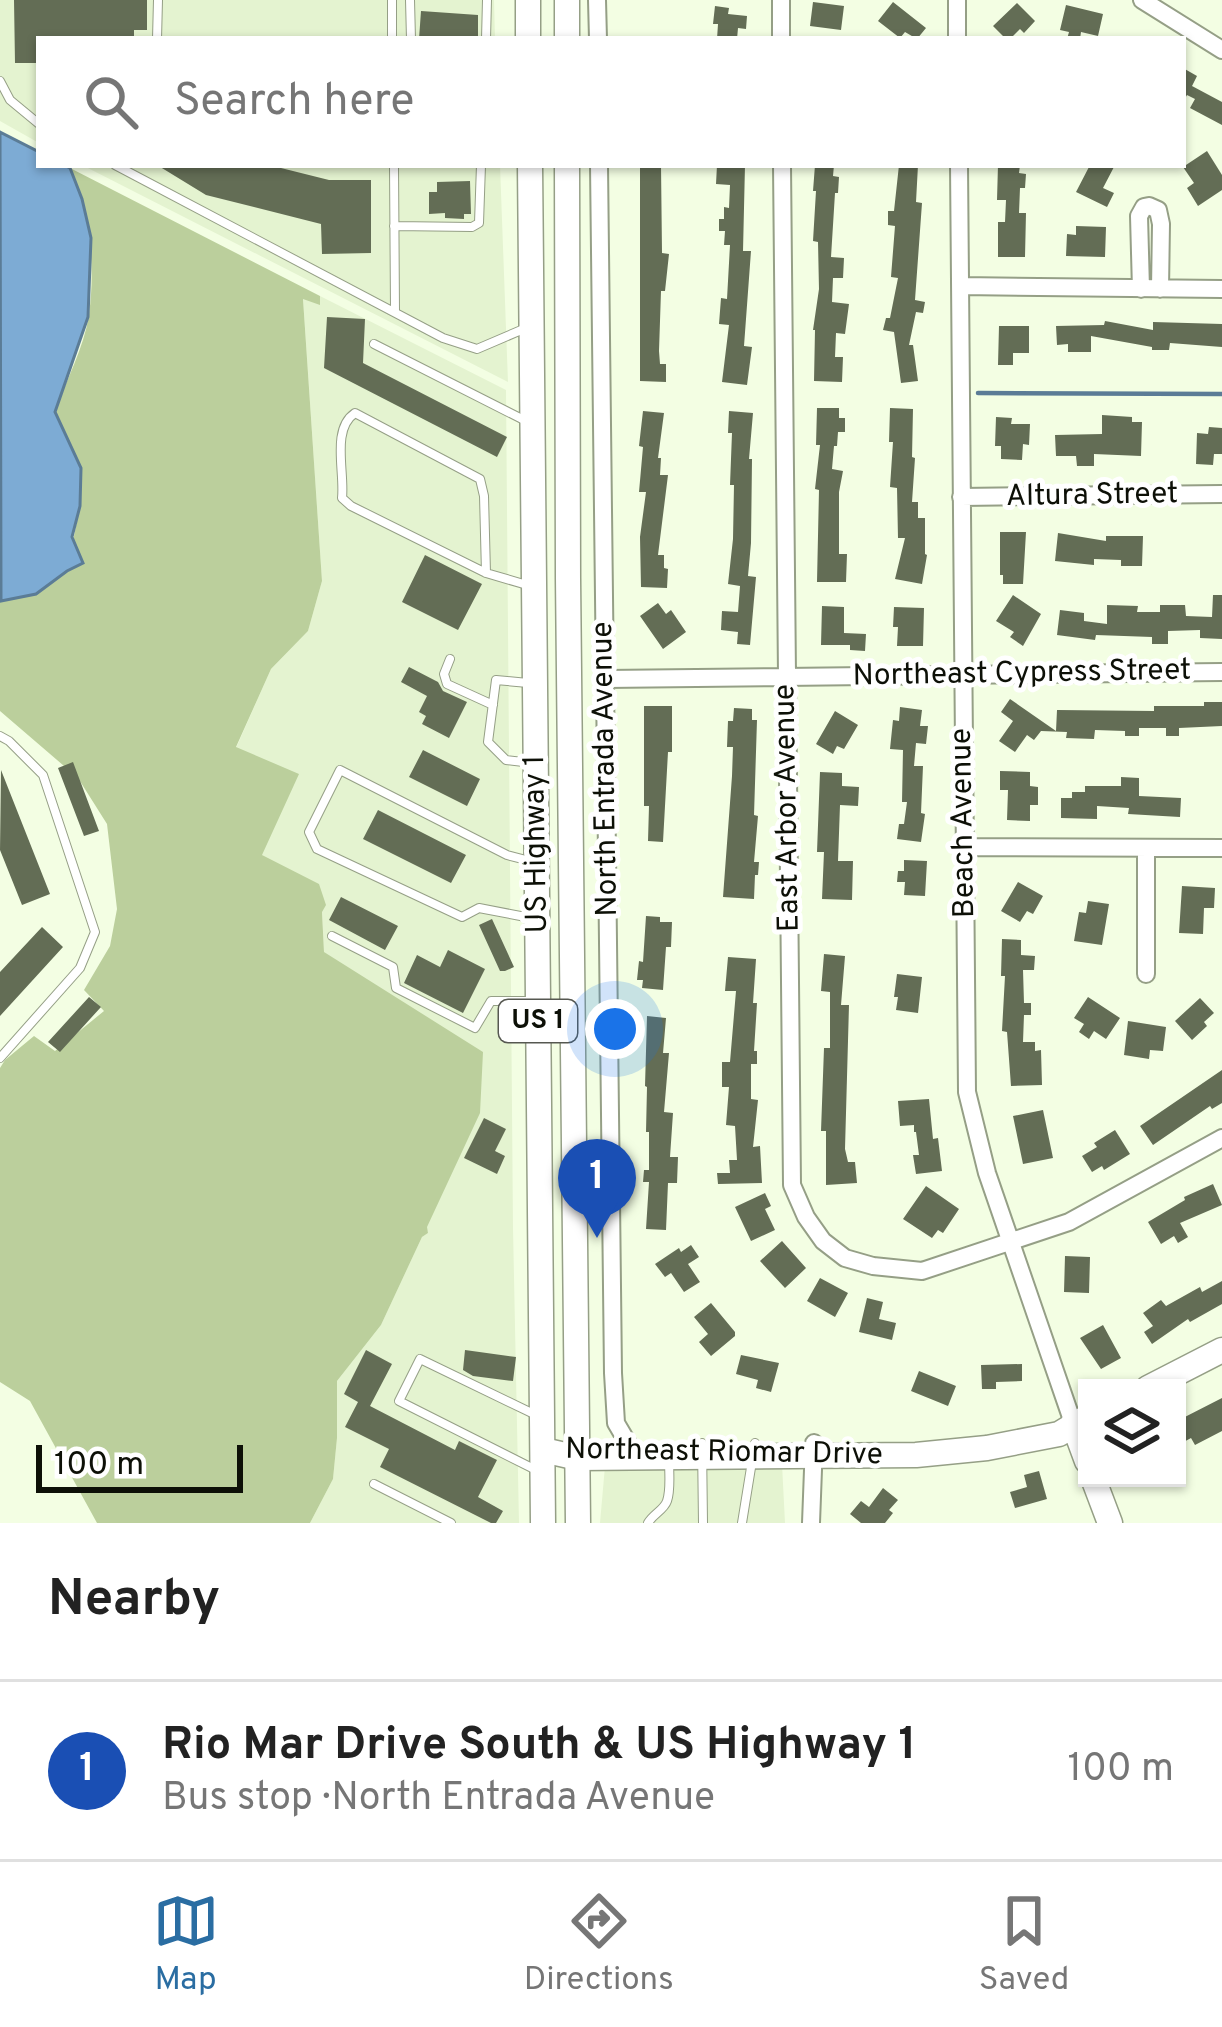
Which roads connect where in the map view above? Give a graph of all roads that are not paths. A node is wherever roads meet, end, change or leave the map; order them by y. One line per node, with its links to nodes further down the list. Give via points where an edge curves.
1 (158, 0): 11 (lane)
2 (392, 0): 12 (lane)
3 (410, 0): 13 (lane)
4 (487, 0): 14 (lane)
5 (528, 0): 15 (main road)
6 (567, 0): 16 (main road)
7 (597, 0): 17 (street)
8 (781, 0): 18 (street)
9 (956, 0): 19 (street)
10 (1142, 0): 20 (street)
11 (157, 36)
12 (392, 36)
13 (411, 36)
14 (486, 36)
15 (529, 36)
16 (567, 36)
17 (598, 36)
18 (781, 36)
19 (957, 36)
20 (1222, 50)
21 (0, 81): 22 (lane)
22 (36, 122)
23 (121, 168): 34 (lane)
24 (394, 168): 31 (lane)
25 (481, 168): 31 (lane, via 479,223)
26 (530, 168): 35 (main road, US Highway 1 / US 1)
27 (567, 168): 42 (main road, US Highway 1 / US 1)
28 (599, 168): 49 (street, North Entrada Avenue)
29 (782, 168): 48 (street, East Arbor Avenue)
30 (959, 168): 32 (street, Beach Avenue)
31 (394, 226): 34 (lane)
32 (961, 286): 33 (street); 39 (street, Beach Avenue)
33 (1222, 289)
34 (394, 310): 35 (lane, via 477,349)
35 (531, 326): 37 (main road, US Highway 1 / US 1)
36 (374, 344): 37 (lane)
37 (532, 424): 40 (main road, US Highway 1 / US 1)
38 (1222, 494): 39 (street, Altura Street)
39 (961, 497): 47 (street, Beach Avenue)
40 (533, 519): 42 (main road, via 552,563); 43 (main road, US Highway 1 / US 1)
41 (486, 573): 41 (lane, via 342,498 347,417 355,412 480,479); 43 (lane)
42 (568, 578): 44 (main road, US Highway 1 / US 1)
43 (534, 586): 44 (main road, via 550,598); 50 (main road, US Highway 1 / US 1)
44 (569, 636): 67 (main road, US Highway 1 / US 1)
45 (450, 658): 51 (lane, via 447,684)
46 (1222, 672): 47 (street, Northeast Cypress Street)
47 (962, 673): 48 (street, Northeast Cypress Street); 54 (street, Beach Avenue)
48 (787, 676): 49 (street, Northeast Cypress Street); 64 (street, East Arbor Avenue, via 792,1184 823,1241 873,1266 922,1271)
49 (606, 679): 66 (street, North Entrada Avenue)
50 (535, 684): 51 (lane, via 496,680); 53 (main road, US Highway 1 / US 1)
51 (493, 705): 53 (lane, via 488,742 506,760)
52 (0, 736): 62 (lane, via 43,775 95,932 80,968)
53 (536, 764): 57 (main road, US Highway 1 / US 1)
54 (965, 847): 56 (street); 64 (street, Beach Avenue, via 967,1092)
55 (1222, 848): 56 (street)
56 (1145, 849): 60 (street)
57 (537, 863): 58 (main road, US Highway 1 / US 1); 58 (lane, via 340,770 309,832 317,849 461,917 479,908)
58 (537, 920): 61 (main road, US Highway 1 / US 1)
59 (332, 936): 61 (lane, via 393,967 396,988 475,1028 491,1001)
60 (1146, 974)
61 (538, 1000): 70 (main road, US Highway 1 / US 1)
62 (0, 1058)
63 (1222, 1138): 64 (street, East Arbor Avenue, via 1069,1222)
64 (1012, 1241): 69 (street, Beach Avenue)
65 (1222, 1350): 68 (main road)
66 (613, 1373): 67 (street, via 598,1384); 72 (street, North Entrada Avenue, via 616,1423)
67 (577, 1376): 76 (main road, US Highway 1 / US 1)
68 (1166, 1379)
69 (1078, 1415)
70 (542, 1418): 78 (main road, US Highway 1 / US 1); 78 (lane, via 420,1360 399,1401)
71 (1078, 1421): 73 (main road, Northeast Riomar Drive, via 1059,1435 987,1448 916,1455)
72 (628, 1444): 74 (main road, Northeast Riomar Drive); 76 (main road, Northeast Riomar Drive)
73 (813, 1449): 75 (main road, Northeast Riomar Drive); 87 (street)
74 (702, 1450): 75 (main road, Northeast Riomar Drive); 77 (main road, Northeast Riomar Drive); 85 (lane)
75 (755, 1450): 86 (lane)
76 (578, 1451): 77 (main road, Northeast Riomar Drive); 78 (main road, Northeast Riomar Drive); 83 (main road, US Highway 1 / US 1)
77 (670, 1458): 84 (lane, via 668,1500)
78 (543, 1461): 82 (main road, US Highway 1 / US 1)
79 (374, 1484): 81 (lane)
80 (1096, 1487): 88 (main road)
81 (451, 1523)
82 (543, 1523)
83 (578, 1523)
84 (648, 1523)
85 (703, 1523)
86 (742, 1523)
87 (811, 1523)
88 (1110, 1523)

